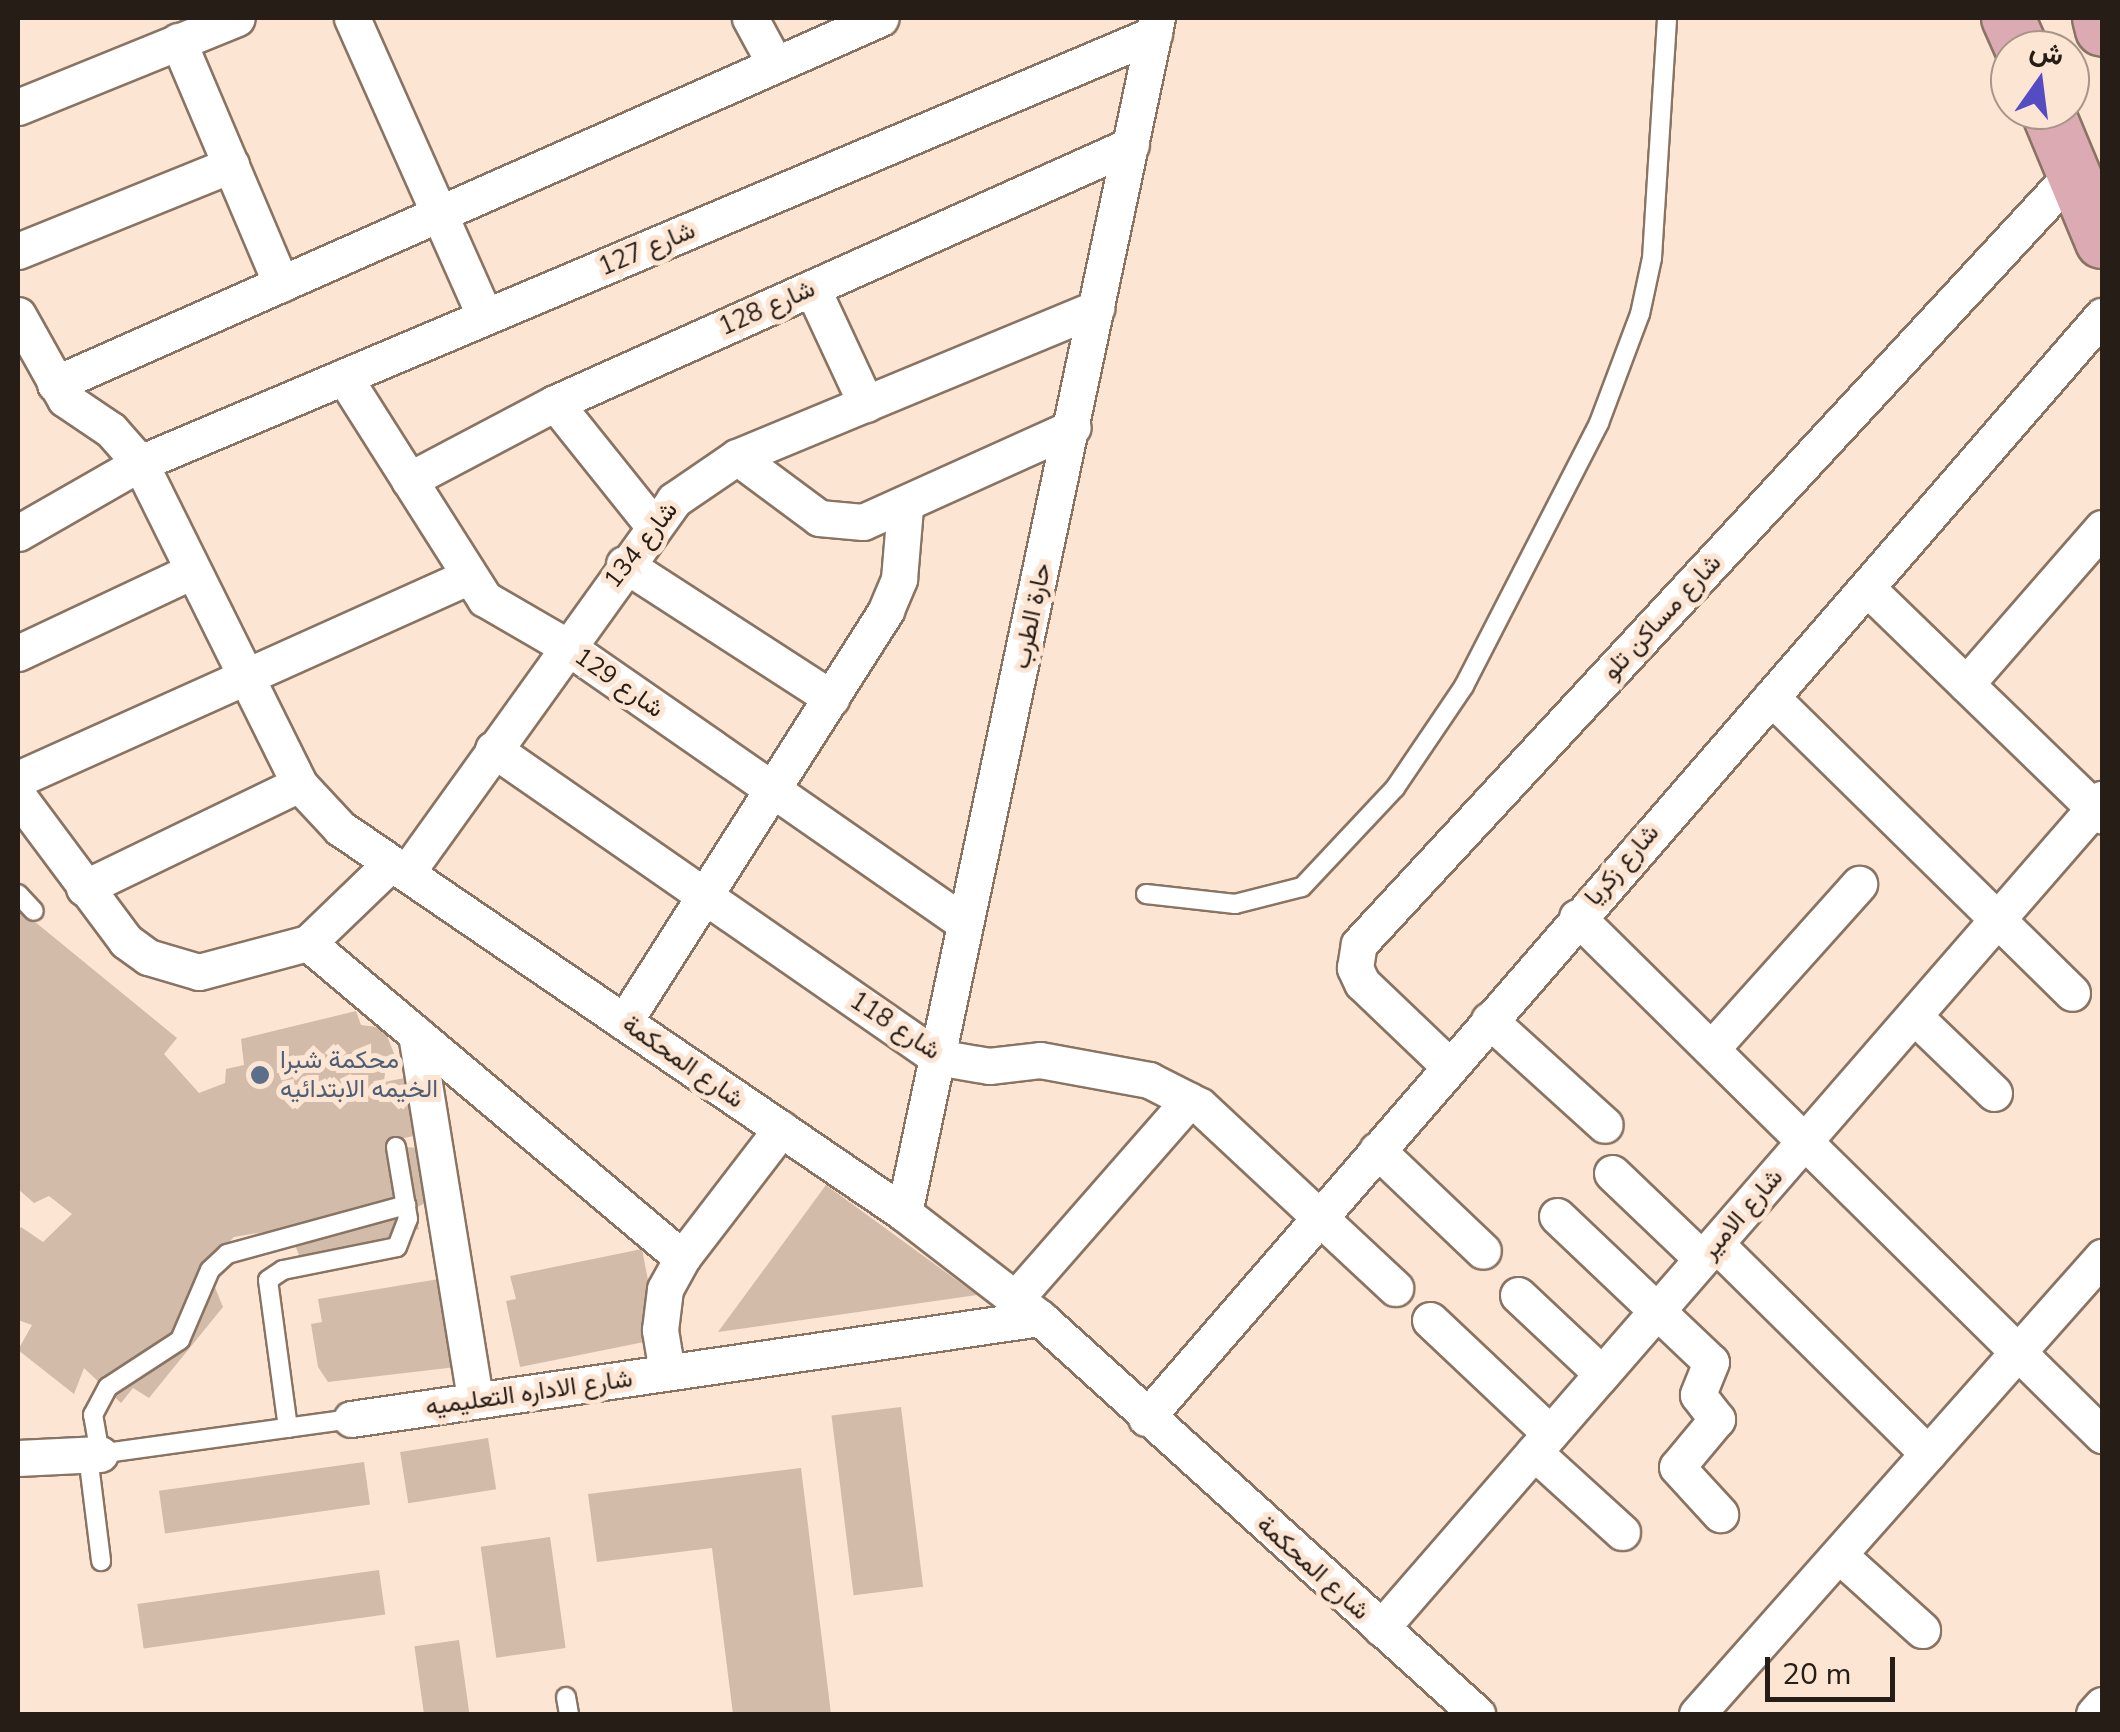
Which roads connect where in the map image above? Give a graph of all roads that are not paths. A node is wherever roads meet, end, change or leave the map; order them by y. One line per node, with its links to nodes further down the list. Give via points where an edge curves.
1 (236, 18): 9 (street)
2 (352, 18): 16 (street)
3 (750, 18): 10 (street)
4 (881, 18): 10 (street)
5 (1667, 18): 57 (lane, via 1652,258 1640,314 1600,423 1464,686 1395,788 1302,886 1236,904)
6 (2099, 18): 8 (main road)
7 (1156, 26): 13 (street, حارة الطرب); 24 (street, شارع 127)
8 (2102, 30)
9 (178, 41): 11 (street); 14 (street)
10 (775, 64): 16 (street)
11 (18, 107)
12 (2056, 130): 15 (main road)
13 (1130, 145): 20 (street, شارع 128); 21 (street, حارة الطرب)
14 (230, 166): 18 (street); 19 (street)
15 (2074, 172): 17 (main road); 71 (street, شارع مساكن تلو, via 1359,944 1355,968 1362,983)
16 (439, 214): 19 (street); 24 (street)
17 (2102, 242)
18 (18, 251)
19 (281, 284): 26 (street)
20 (812, 288): 27 (street, شارع 128); 28 (street)
21 (1096, 308): 28 (street, شارع 134); 29 (street, حارة الطرب)
22 (18, 315): 26 (street, شارع المحكمة)
23 (2102, 316): 40 (street, شارع زكريا)
24 (485, 317): 25 (street, شارع 127)
25 (344, 377): 31 (street, شارع 127); 32 (street, شارع 129)
26 (54, 384): 31 (street, شارع المحكمة, via 112,430)
27 (555, 403): 32 (street, شارع 128); 34 (street)
28 (866, 404): 30 (street, شارع 134)
29 (1073, 427): 33 (street); 62 (street, حارة الطرب)
30 (737, 458): 33 (street, via 818,518 863,522); 34 (street, شارع 134, via 674,500)
31 (140, 463): 36 (street, شارع 127); 38 (street, شارع المحكمة)
32 (408, 480): 39 (street, شارع 129)
33 (905, 508): 46 (street, via 899,578)
34 (652, 524): 37 (street, شارع 134)
35 (2102, 528): 44 (street)
36 (18, 533)
37 (624, 564): 41 (street, شارع 134); 46 (street)
38 (192, 571): 42 (street); 43 (street, شارع المحكمة)
39 (467, 577): 41 (street, شارع 129, via 486,599); 43 (street)
40 (1867, 588): 44 (street); 45 (street, شارع زكريا)
41 (566, 646): 47 (street, شارع 134); 50 (street, شارع 129)
42 (18, 653)
43 (241, 675): 48 (street); 49 (street, شارع المحكمة)
44 (1966, 684): 52 (street)
45 (1771, 696): 60 (street, شارع زكريا); 61 (street)
46 (831, 698): 50 (street)
47 (494, 749): 53 (street, شارع 134); 58 (street, شارع 118)
48 (18, 779)
49 (298, 784): 53 (street, شارع المحكمة, via 340,828); 55 (street)
50 (772, 790): 58 (street); 62 (street, شارع 129)
51 (18, 796): 55 (street)
52 (2100, 807): 61 (street, شارع الامير)
53 (399, 868): 63 (street, شارع 134); 67 (street, شارع المحكمة)
54 (1859, 884): 69 (street)
55 (84, 888): 63 (street, via 126,941 173,967 199,972)
56 (18, 894): 59 (lane)
57 (1146, 894)
58 (704, 896): 67 (street); 70 (street, شارع 118)
59 (34, 911)
60 (1577, 917): 66 (street, شارع زكريا); 69 (street)
61 (1996, 922): 64 (street); 65 (street, شارع الامير)
62 (965, 923): 70 (street, حارة الطرب)
63 (308, 943): 68 (street)
64 (2072, 993)
65 (1914, 1016): 72 (street); 76 (street, شارع الامير)
66 (1489, 1020): 71 (street, شارع زكريا); 74 (street)
67 (624, 1022): 75 (street, شارع المحكمة)
68 (416, 1034): 87 (street); 96 (street)
69 (1711, 1049): 76 (street)
70 (937, 1057): 73 (street, شارع 118, via 989,1066 1040,1060 1149,1080); 81 (street, حارة الطرب)
71 (1449, 1066): 78 (street, شارع زكريا)
72 (1994, 1093)
73 (1188, 1100): 83 (street, شارع 118); 90 (street)
74 (1605, 1125)
75 (781, 1130): 81 (street, شارع المحكمة); 87 (street)
76 (1805, 1141): 85 (street, شارع الامير); 93 (street)
77 (396, 1147): 80 (lane)
78 (1376, 1150): 83 (street, شارع زكريا); 84 (street)
79 (1612, 1173): 85 (street)
80 (406, 1205): 99 (lane, via 404,1239 387,1253 283,1270 268,1280); 103 (lane, via 217,1261 180,1340 100,1394)
81 (904, 1213): 90 (street, شارع المحكمة)
82 (1558, 1216): 91 (street)
83 (1318, 1218): 88 (street, شارع 118); 97 (street, شارع زكريا)
84 (1483, 1251)
85 (1709, 1251): 91 (street, شارع الامير); 102 (street)
86 (2102, 1257): 93 (street)
87 (682, 1258): 94 (street, via 666,1289 660,1330)
88 (1395, 1288)
89 (1518, 1295): 95 (street)
90 (1028, 1309): 94 (street, شارع الاداره التعليميه); 97 (street, شارع المحكمة)
91 (1657, 1311): 95 (street, شارع الامير); 105 (street, via 1713,1367 1698,1395 1716,1420 1677,1467)
92 (1430, 1320): 101 (street)
93 (2018, 1352): 100 (street); 102 (street)
94 (667, 1372): 96 (street, شارع الاداره التعليميه)
95 (1602, 1374): 101 (street, شارع الامير)
96 (475, 1400): 98 (street, شارع الاداره التعليميه)
97 (1146, 1418): 109 (street, شارع المحكمة)
98 (351, 1419): 99 (lane, شارع الاداره التعليميه)
99 (288, 1428): 103 (lane, شارع الاداره التعليميه)
100 (2102, 1434)
101 (1542, 1442): 106 (street); 109 (street, شارع الامير)
102 (1928, 1454): 107 (street)
103 (94, 1455): 104 (street, شارع الاداره التعليميه); 108 (lane)
104 (18, 1458)
105 (1720, 1514)
106 (1622, 1532)
107 (1838, 1555): 110 (street); 113 (street)
108 (101, 1561)
109 (1381, 1628): 112 (street, شارع المحكمة)
110 (1922, 1630)
111 (2102, 1704): 114 (street)
112 (1477, 1714)
113 (1697, 1714)
114 (2094, 1714)

